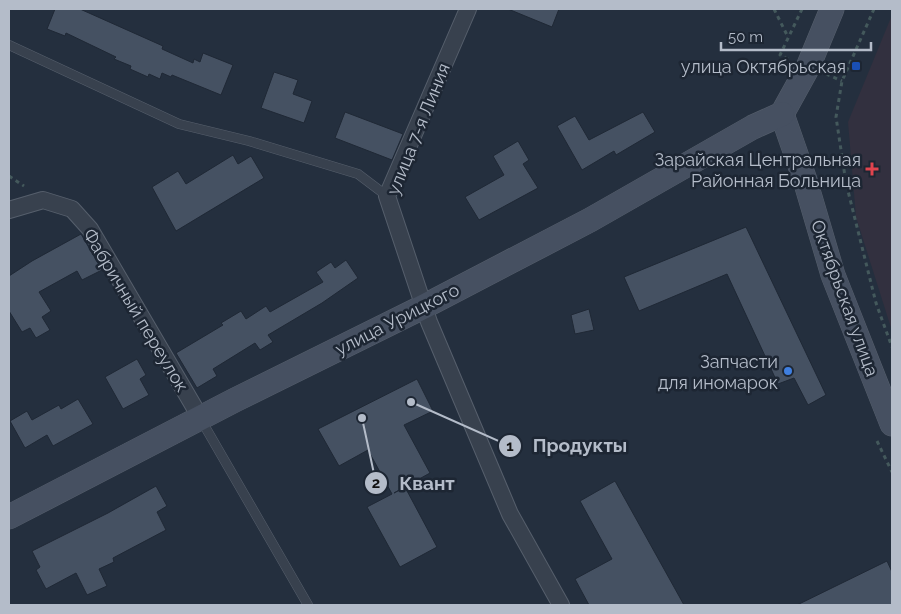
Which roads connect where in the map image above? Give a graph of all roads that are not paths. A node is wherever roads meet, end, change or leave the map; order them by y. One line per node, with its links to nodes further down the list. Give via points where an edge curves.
1 (468, 9): 5 (street, улица 7-я Линия)
2 (832, 9): 4 (main road, via 808,67)
3 (9, 45): 5 (lane, via 179,124 249,140 358,174)
4 (782, 114): 7 (main road, улица Урицкого); 9 (main road, Октябрьская улица)
5 (387, 196): 7 (street, улица 7-я Линия)
6 (9, 210): 8 (street, Фабричный переулок, via 43,200 72,209 90,229)
7 (425, 306): 8 (main road, улица Урицкого); 12 (street, улица 7-я Линия, via 510,514)
8 (200, 418): 10 (main road, улица Урицкого); 11 (lane)
9 (884, 431)
10 (9, 517)
11 (308, 605)
12 (561, 605)

